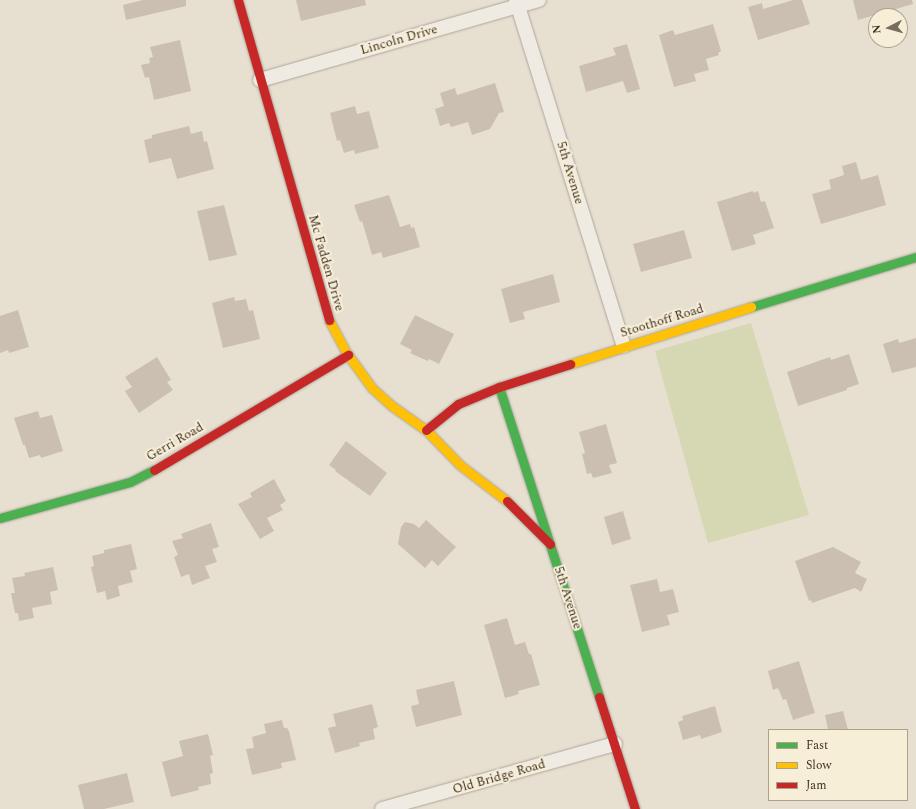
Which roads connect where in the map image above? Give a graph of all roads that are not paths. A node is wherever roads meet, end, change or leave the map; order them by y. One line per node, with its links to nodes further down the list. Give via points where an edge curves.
1 (238, 0): 4 (street, Mc Fadden Drive)
2 (539, 0): 3 (street, Lincoln Drive)
3 (517, 3): 4 (street, Lincoln Drive); 6 (street, 5th Avenue)
4 (260, 80): 7 (street, Mc Fadden Drive, via 326,314)
5 (916, 257): 6 (street, Stoothoff Road)
6 (624, 346): 8 (street, Stoothoff Road)
7 (348, 355): 9 (street, Mc Fadden Drive, via 372,388); 10 (street, Gerri Road, via 171,461 130,482)
8 (499, 387): 9 (street, Stoothoff Road, via 458,404); 11 (street, 5th Avenue)
9 (426, 430): 11 (street, Mc Fadden Drive, via 460,465 504,498)
10 (0, 518)
11 (550, 544): 12 (street, 5th Avenue)
12 (615, 744): 13 (street, Old Bridge Road); 14 (street, 5th Avenue)
13 (382, 809)
14 (635, 809)

